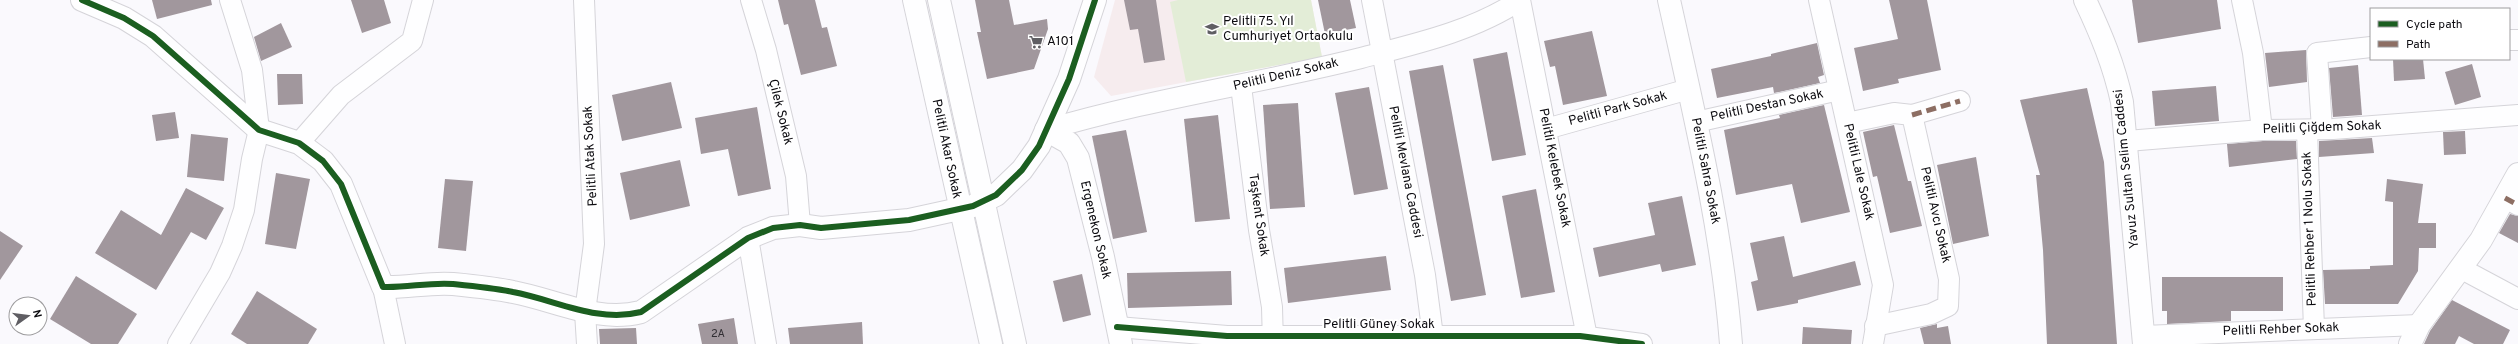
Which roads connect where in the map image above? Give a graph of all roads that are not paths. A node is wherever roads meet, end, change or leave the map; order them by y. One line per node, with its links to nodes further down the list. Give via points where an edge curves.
1 (82, 0): 26 (street, via 124,18 153,36)
2 (230, 0): 26 (street, via 252,70)
3 (423, 0): 31 (street, via 412,41 341,95)
4 (584, 0): 41 (street, Pelitli Atak Sokak, via 594,244)
5 (751, 0): 36 (street, Çilek Sokak, via 766,50 796,176)
6 (914, 0): 35 (street, Pelitli Akar Sokak)
7 (939, 0): 34 (street, Pelitli Akar Sokak)
8 (1095, 0): 27 (street, via 1069,79)
9 (1372, 0): 16 (street, Pelitli Mevlana Caddesi)
10 (1520, 0): 16 (street, Pelitli Deniz Sokak, via 1502,12 1474,23 1410,46); 25 (street, Pelitli Kelebek Sokak)
11 (1669, 0): 18 (street, Pelitli Sahra Sokak)
12 (1819, 0): 19 (street, Pelitli Lale Sokak)
13 (2085, 0): 30 (street, Yavuz Sultan Selim Caddesi, via 2116,73)
14 (2242, 0): 28 (street, via 2253,53)
15 (2370, 47): 29 (street, Pelitli Rehber 1 Nolu Sokak, via 2317,54)
16 (1382, 52): 17 (street, Pelitli Deniz Sokak); 48 (street, Pelitli Mevlana Caddesi, via 1425,275)
17 (1240, 86): 27 (street, Pelitli Deniz Sokak, via 1141,104); 47 (street, Taşkent Sokak, via 1272,307)
18 (1689, 89): 23 (street, Pelitli Sahra Sokak); 25 (street, Pelitli Park Sokak)
19 (1839, 90): 23 (street, Pelitli Destan Sokak); 24 (street, Pelitli Lale Sokak)
20 (1960, 101): 21 (street)
21 (1912, 115): 24 (street, via 1894,113); 45 (street, Pelitli Avcı Sokak, via 1949,279 1948,306)
22 (2518, 116): 29 (street, Pelitli Çiğdem Sokak)
23 (1696, 122): 57 (street, Pelitli Sahra Sokak, via 1727,286)
24 (1847, 123): 45 (street, Pelitli Lale Sokak, via 1883,285)
25 (1546, 129): 46 (street, Pelitli Kelebek Sokak)
26 (259, 130): 31 (street); 50 (street, via 244,210 232,246 220,274)
27 (1046, 130): 34 (street, via 1033,158 1009,184); 44 (street, Ergenekon Sokak, via 1069,143 1078,158)
28 (2262, 130): 29 (street, Pelitli Çiğdem Sokak); 30 (street, Pelitli Çiğdem Sokak)
29 (2315, 130): 43 (street, Pelitli Rehber 1 Nolu Sokak)
30 (2127, 141): 49 (street, Yavuz Sultan Selim Caddesi)
31 (299, 143): 39 (street, via 323,161 341,184)
32 (2518, 174): 33 (street)
33 (2512, 201): 38 (street)
34 (985, 202): 35 (street); 55 (street, Pelitli Akar Sokak)
35 (960, 209): 36 (street, via 901,221 821,228); 54 (street, Pelitli Akar Sokak)
36 (800, 225): 37 (street, via 773,228)
37 (748, 238): 41 (street, via 641,312 628,315); 53 (street)
38 (2460, 268): 40 (street); 42 (street)
39 (383, 287): 41 (street, via 452,284 514,292); 51 (street)
40 (2518, 299)
41 (585, 312): 52 (street, Pelitli Atak Sokak)
42 (2419, 325): 43 (street, Pelitli Rehber Sokak); 58 (street)
43 (2314, 329): 49 (street, Pelitli Rehber Sokak)
44 (1119, 335): 47 (street, Pelitli Güney Sokak, via 1227,336)
45 (1874, 335)
46 (1587, 337): 48 (street, Pelitli Güney Sokak); 56 (street, Pelitli Güney Sokak)
47 (1272, 340): 48 (street, Pelitli Güney Sokak)
48 (1434, 340)
49 (2143, 340)
50 (178, 344)
51 (395, 344)
52 (587, 344)
53 (766, 344)
54 (990, 344)
55 (1015, 344)
56 (1642, 344)
57 (1731, 344)
58 (2410, 344)

